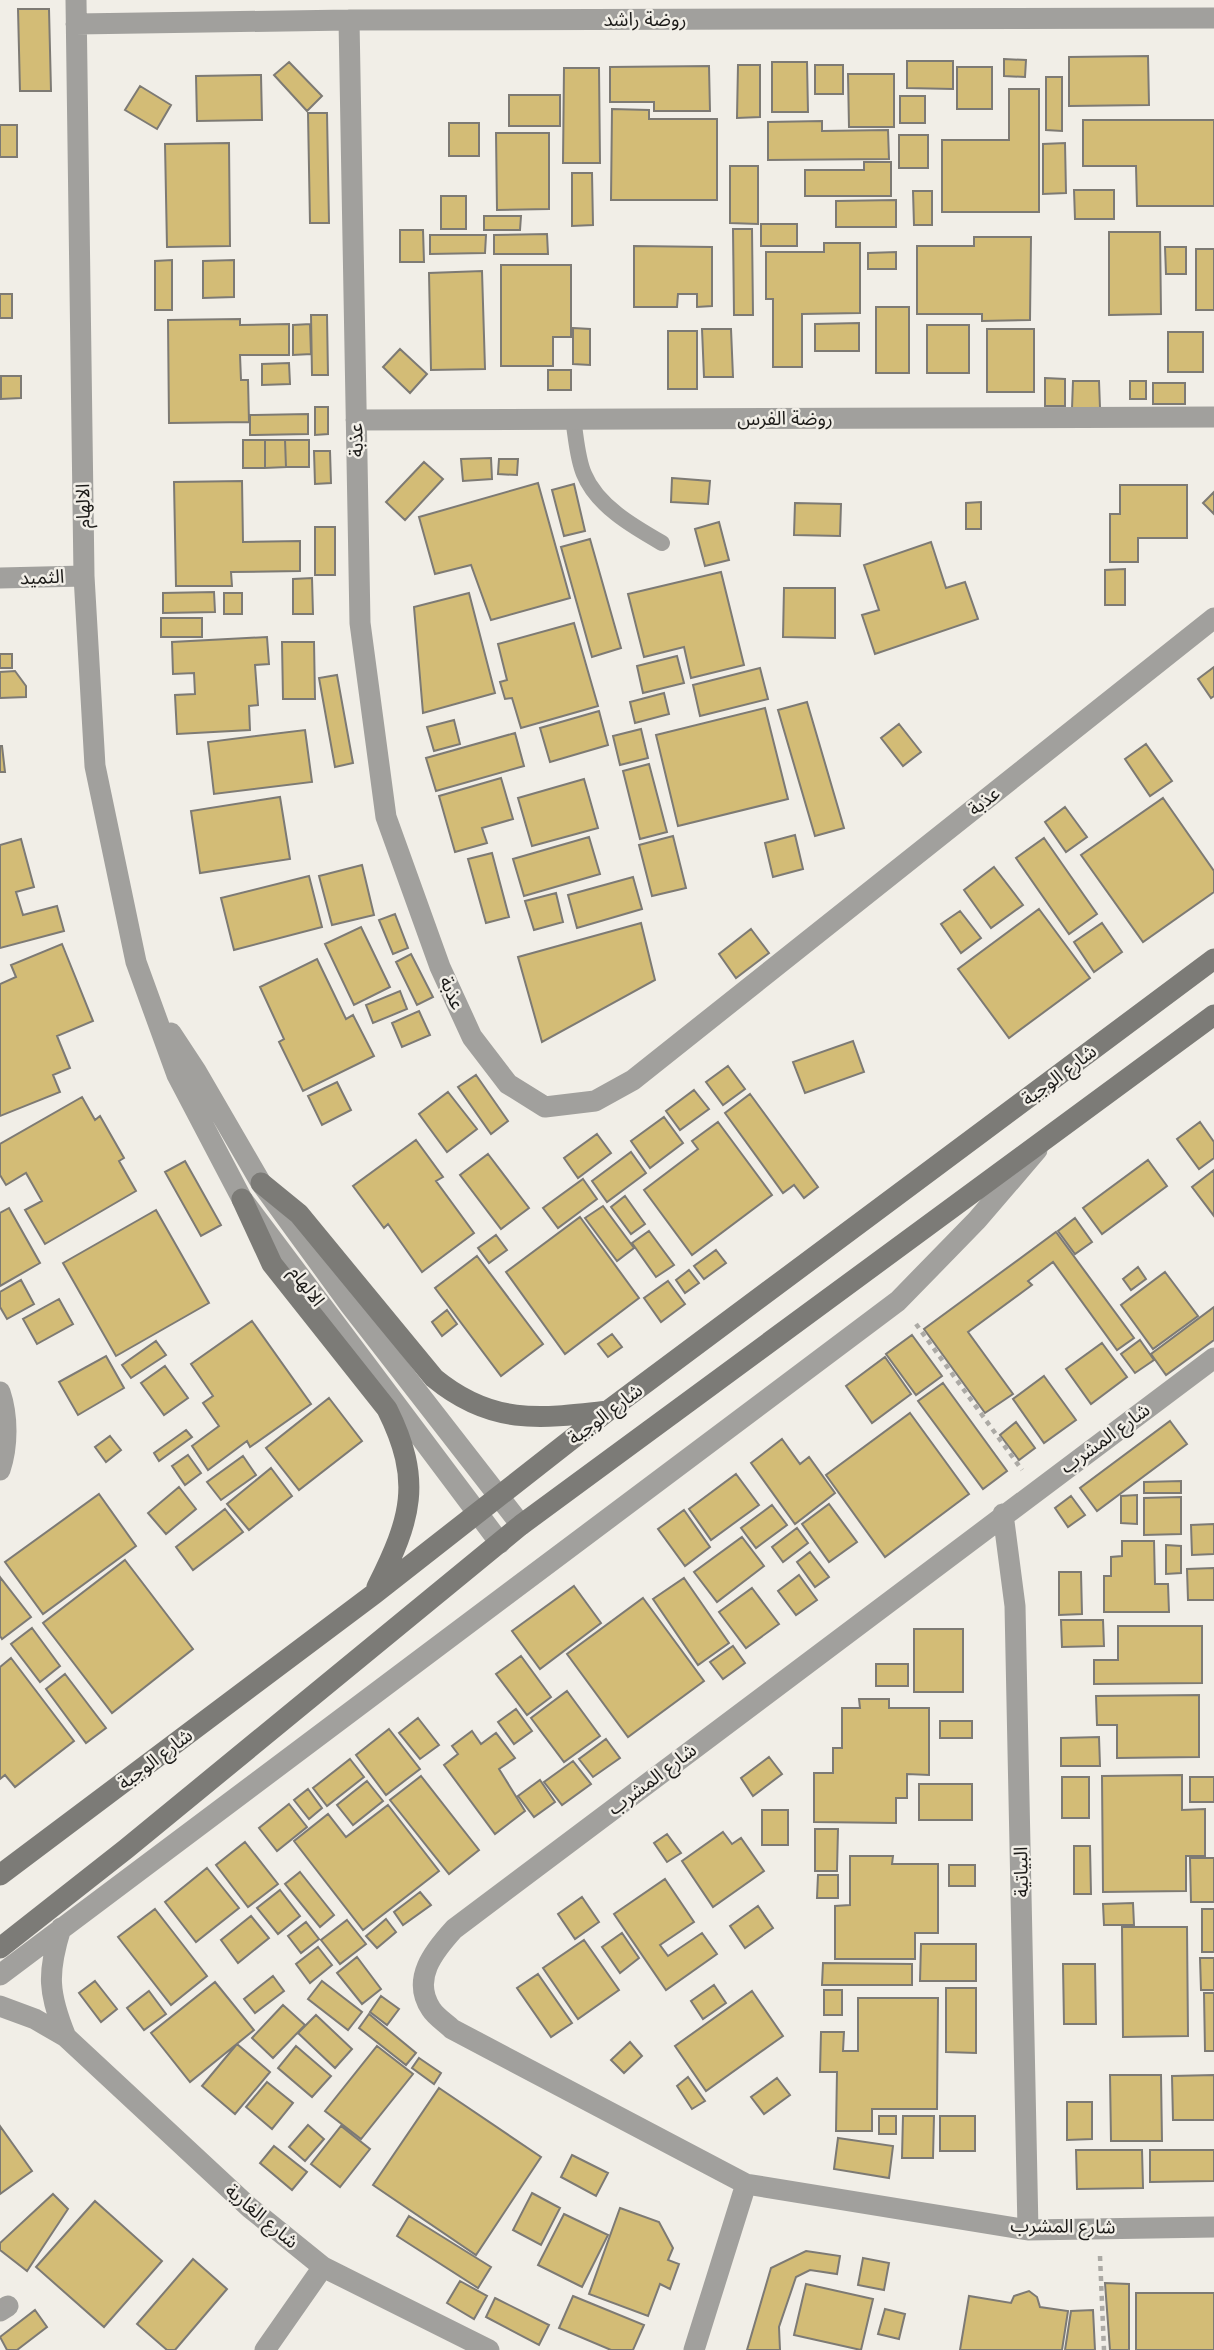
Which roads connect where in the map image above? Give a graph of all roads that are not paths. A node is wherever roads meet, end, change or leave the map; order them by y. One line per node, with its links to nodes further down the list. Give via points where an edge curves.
1 (76, 0): 4 (street, الالهام)
2 (1214, 18): 3 (street, روضة راشد)
3 (349, 20): 4 (street, روضة راشد); 7 (street, عذبة)
4 (76, 24): 9 (street, الالهام)
5 (1214, 416): 6 (street, روضة الفرس)
6 (573, 419): 7 (street, روضة الفرس); 8 (lane, via 584,475 628,523)
7 (356, 420): 11 (street, عذبة, via 360,623 386,817 440,967 472,1037 508,1084 545,1107 595,1101 633,1080)
8 (662, 543)
9 (84, 576): 10 (street, الثميد); 13 (street, الالهام, via 96,766 136,962)
10 (0, 578)
11 (1214, 618)
12 (1214, 959): 20 (street, شارع الوجبة)
13 (152, 1006): 16 (street, الالهام, via 197,1071); 17 (street, الالهام, via 177,1075)
14 (1214, 1015): 15 (street, شارع الوجبة)
15 (1051, 1135): 25 (street, شارع الوجبة); 29 (street, شارع الوجبة, via 898,1301)
16 (261, 1183): 20 (street, via 299,1214 435,1378 456,1396 507,1415 526,1417); 22 (street, الالهام)
17 (242, 1199): 23 (street, الالهام); 27 (street, via 272,1264 387,1409 401,1436 410,1503 405,1527)
18 (1214, 1358): 24 (street, شارع المشرب)
19 (0, 1392): 21 (street, via 5,1407)
20 (609, 1410): 22 (street, شارع الوجبة)
21 (0, 1470)
22 (498, 1497): 23 (street, شارع الوجبة); 25 (street, الالهام)
23 (478, 1513): 26 (street, الالهام); 27 (street, شارع الوجبة)
24 (1003, 1514): 34 (street, شارع المشرب, via 454,1929 433,1951 422,1978 430,2009 452,2029); 36 (street, البياتية, via 1015,1606)
25 (521, 1525): 26 (street, شارع الوجبة)
26 (500, 1543): 30 (street, شارع الوجبة)
27 (374, 1594): 28 (street, شارع الوجبة)
28 (0, 1875)
29 (61, 1928): 31 (street, شارع الوجبة); 33 (street, شارع الغارية, via 49,1964 51,2002)
30 (0, 1948)
31 (0, 1975)
32 (0, 2006): 33 (street, شارع الغارية)
33 (66, 2037): 37 (street, شارع الغارية, via 250,2208)
34 (746, 2184): 36 (street, شارع المشرب); 40 (street)
35 (1214, 2227): 36 (street, شارع المشرب)
36 (1028, 2230)
37 (323, 2267): 38 (street); 39 (street, شارع الغارية)
38 (265, 2350)
39 (489, 2350)
40 (694, 2350)

